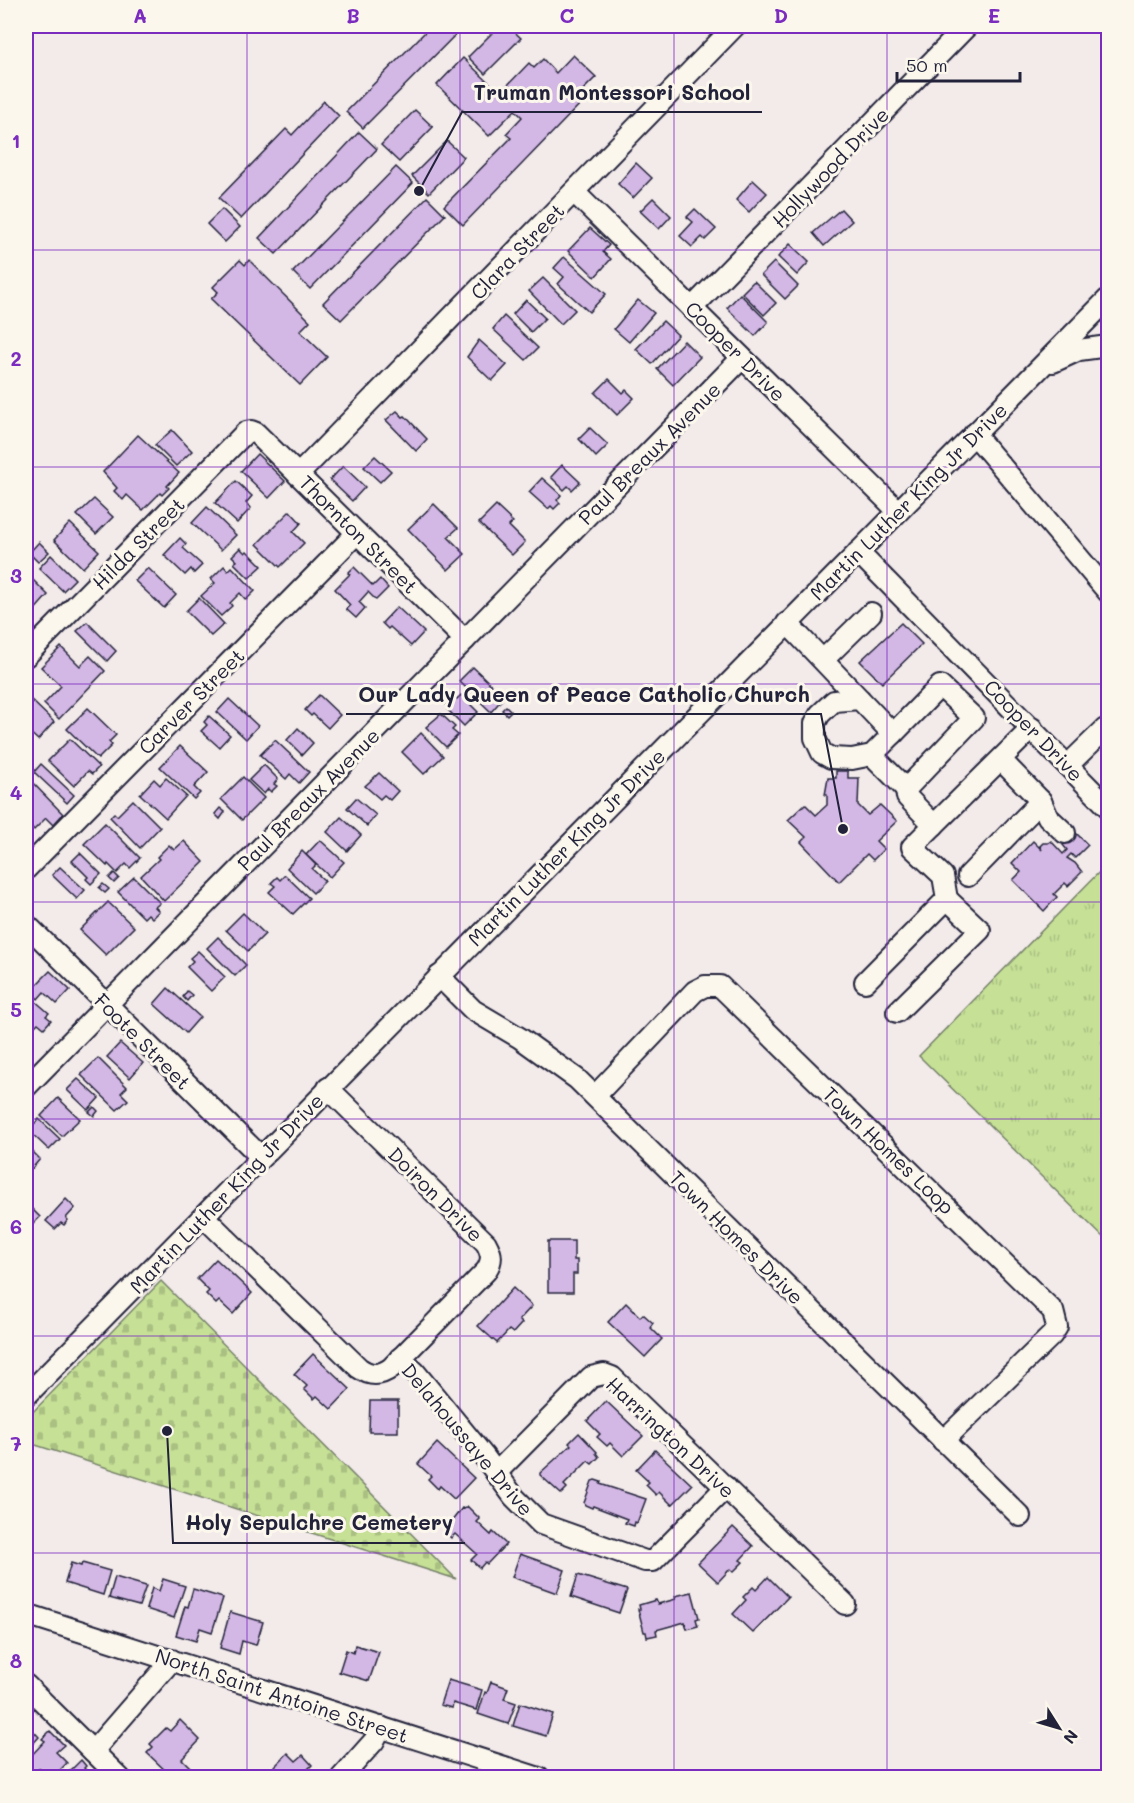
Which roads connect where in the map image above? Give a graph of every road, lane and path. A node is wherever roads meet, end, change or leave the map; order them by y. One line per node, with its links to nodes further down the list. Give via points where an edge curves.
1 (735, 26): 3 (street, Clara Street)
2 (967, 26): 5 (street, Hollywood Drive)
3 (574, 192): 5 (street, Cooper Drive); 11 (street, Clara Street)
4 (1106, 306): 8 (street, Martin Luther King Jr Drive)
5 (693, 308): 7 (street, Cooper Drive)
6 (1108, 346): 8 (street, via 1079,350)
7 (742, 358): 12 (street, Cooper Drive); 18 (street, Paul Breaux Avenue)
8 (1040, 368): 10 (street, Martin Luther King Jr Drive)
9 (251, 431): 11 (street, Thornton Street); 19 (street, Hilda Street)
10 (974, 434): 12 (street, Martin Luther King Jr Drive); 15 (street)
11 (298, 475): 13 (street, Thornton Street)
12 (898, 511): 14 (street, Martin Luther King Jr Drive)
13 (357, 533): 18 (street, Thornton Street); 33 (street, Carver Street)
14 (858, 552): 17 (street, Martin Luther King Jr Drive); 22 (street, Cooper Drive)
15 (1108, 592)
16 (871, 613): 20 (street)
17 (787, 623): 20 (street); 37 (street, Martin Luther King Jr Drive)
18 (465, 640): 39 (street, Paul Breaux Avenue)
19 (26, 656)
20 (823, 660): 21 (street)
21 (860, 699): 24 (street); 25 (street, via 834,701 826,706 816,723 815,738 822,753 831,758)
22 (1032, 728): 26 (street); 27 (street, Cooper Drive)
23 (1108, 730): 27 (street)
24 (894, 734): 25 (street); 28 (street, via 940,686 974,718)
25 (872, 755): 28 (street)
26 (1001, 760): 29 (street); 31 (street)
27 (1068, 765): 30 (street, Cooper Drive)
28 (906, 789): 31 (street, via 906,798)
29 (1041, 801): 32 (street, via 1048,817); 34 (street)
30 (1108, 807)
31 (934, 825): 35 (street, via 912,847 943,876)
32 (1065, 833)
33 (26, 869)
34 (968, 876)
35 (947, 899): 38 (street); 40 (street, via 980,930)
36 (26, 924): 39 (street, Foote Street)
37 (439, 976): 42 (street, Martin Luther King Jr Drive); 43 (street, Town Homes Drive, via 473,1010 559,1065)
38 (865, 982)
39 (107, 1005): 41 (street, Paul Breaux Avenue); 44 (street, Foote Street)
40 (897, 1012)
41 (26, 1086)
42 (328, 1088): 44 (street, Martin Luther King Jr Drive); 46 (street, Doiron Drive, via 486,1243 491,1255 486,1271)
43 (595, 1096): 48 (street, Town Homes Drive); 48 (street, Town Homes Loop, via 695,991 720,986 1053,1311 1057,1327 1052,1335)
44 (261, 1157): 45 (street, Martin Luther King Jr Drive)
45 (204, 1217): 46 (street, Delahoussaye Drive, via 359,1368 374,1375 383,1373); 47 (street, Martin Luther King Jr Drive)
46 (400, 1358): 49 (street, Delahoussaye Drive)
47 (26, 1396)
48 (943, 1441): 51 (street, Town Homes Drive)
49 (496, 1473): 50 (street, Delahoussaye Drive, via 541,1524 645,1562 660,1556); 50 (street, Harrington Drive, via 591,1377 604,1374 612,1377)
50 (726, 1487): 52 (street, Harrington Drive)
51 (1020, 1516)
52 (845, 1604)
53 (26, 1614): 54 (street, North Saint Antoine Street)
54 (171, 1660): 56 (street, North Saint Antoine Street); 57 (street)
55 (26, 1685): 57 (street)
56 (381, 1727): 59 (street); 60 (street, North Saint Antoine Street)
57 (93, 1751): 58 (street)
58 (120, 1778)
59 (341, 1778)
60 (539, 1778)

